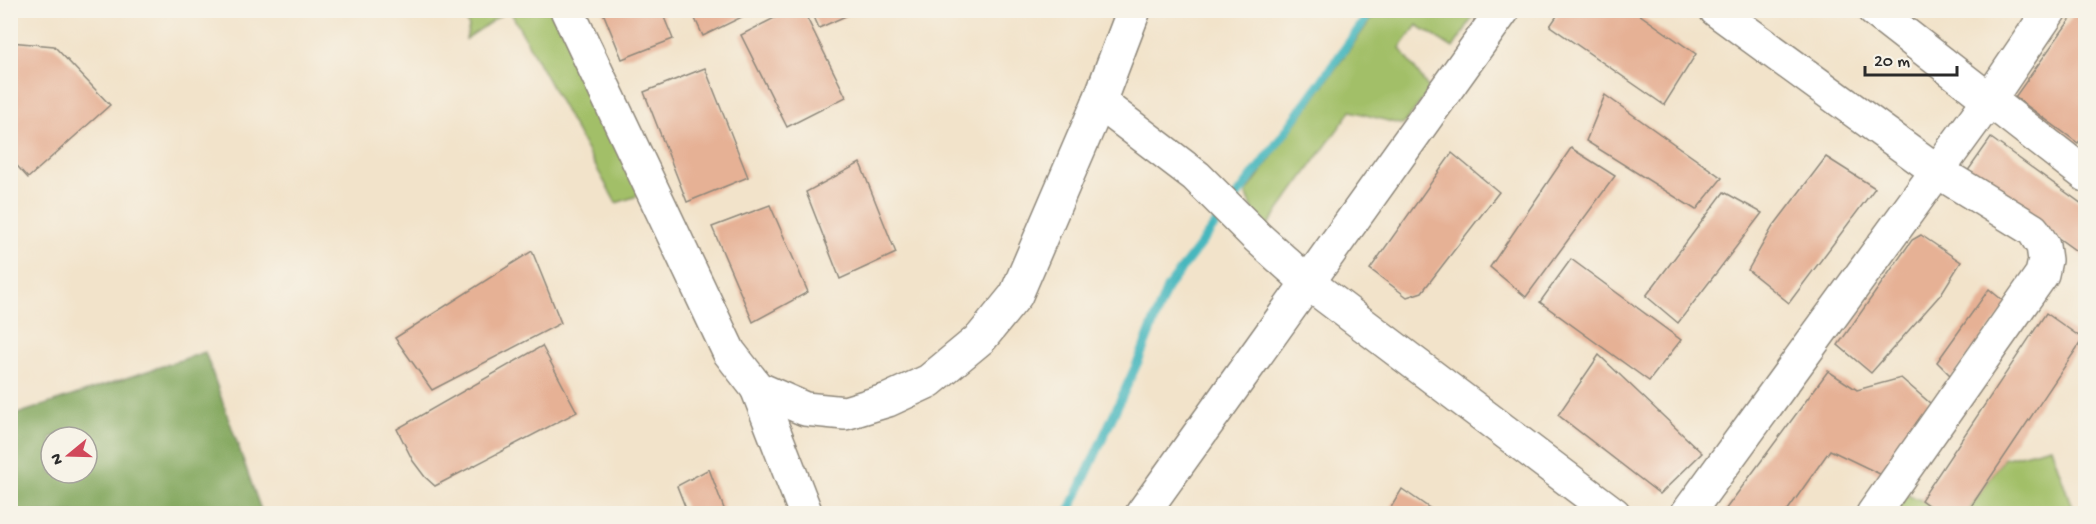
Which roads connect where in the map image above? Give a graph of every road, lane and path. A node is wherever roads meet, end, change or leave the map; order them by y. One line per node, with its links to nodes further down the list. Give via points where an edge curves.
1 (567, 10): 12 (street, via 729,352)
2 (1134, 10): 8 (street)
3 (1503, 10): 11 (street)
4 (1716, 10): 9 (street)
5 (1874, 10): 7 (street)
6 (2050, 10): 7 (street)
7 (1989, 100): 9 (street); 10 (street)
8 (1099, 102): 11 (street, via 1196,176); 12 (street, via 1016,296 981,338 929,381 888,400 845,413 805,410)
9 (1937, 171): 16 (street); 17 (street, via 2033,230 2043,246 2045,260 2042,274)
10 (2085, 175)
11 (1307, 282): 14 (street); 15 (street)
12 (757, 388): 13 (street)
13 (806, 513)
14 (1142, 513)
15 (1614, 513)
16 (1687, 513)
17 (1872, 513)

